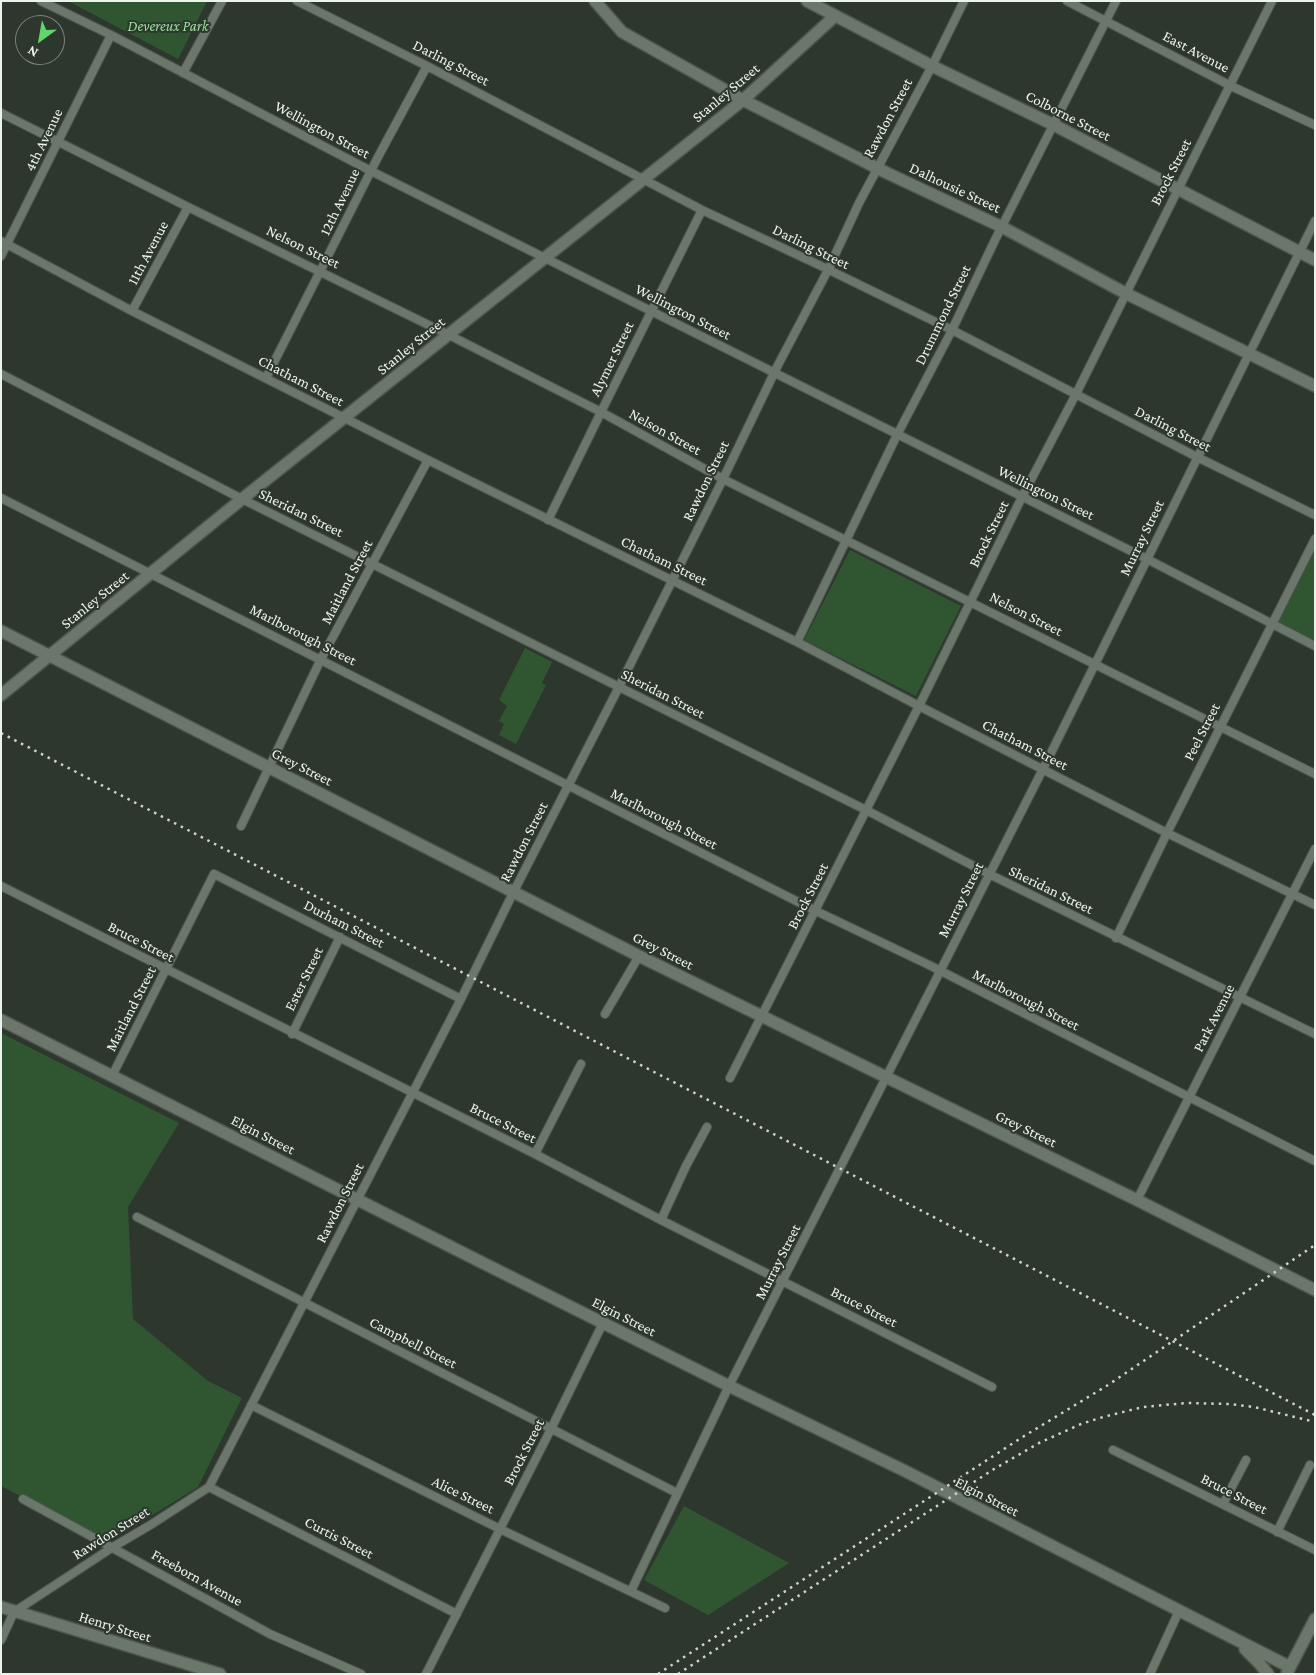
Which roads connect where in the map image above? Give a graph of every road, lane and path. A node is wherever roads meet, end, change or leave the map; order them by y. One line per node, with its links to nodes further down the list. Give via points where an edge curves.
1 (41, 1): 12 (street, Wellington Street)
2 (222, 1): 15 (street)
3 (297, 1): 13 (street, Darling Street)
4 (595, 1): 17 (main road, Dalhousie Street, via 622,32)
5 (807, 1): 10 (main road, Colborne Street)
6 (964, 1): 14 (street, Rawdon Street)
7 (1067, 1): 11 (street, East Avenue)
8 (1116, 1): 11 (street, Drummond Street)
9 (1272, 1): 16 (street, Brock Street)
10 (835, 16): 14 (main road, Colborne Street); 17 (main road, Stanley Street)
11 (1106, 21): 16 (street, East Avenue); 19 (street, Drummond Street)
12 (111, 36): 15 (street, Wellington Street); 21 (street, 4th Avenue)
13 (427, 66): 23 (street, 12th Avenue); 24 (street, Darling Street)
14 (932, 66): 19 (main road, Colborne Street); 22 (street, Rawdon Street)
15 (183, 73): 23 (street, Wellington Street)
16 (1230, 86): 20 (street, East Avenue); 25 (street, Brock Street)
17 (743, 100): 22 (main road, Dalhousie Street); 24 (main road, Stanley Street)
18 (1, 113): 21 (street, Nelson Street)
19 (1054, 125): 25 (main road, Colborne Street); 29 (street, Drummond Street)
20 (1315, 125)
21 (59, 141): 26 (street, Nelson Street); 30 (street, 4th Avenue)
22 (877, 167): 29 (main road, Dalhousie Street); 35 (street, Rawdon Street)
23 (371, 171): 33 (street, Wellington Street); 36 (street, 12th Avenue)
24 (643, 180): 27 (street, Darling Street); 33 (main road, Stanley Street)
25 (1178, 189): 31 (main road, Colborne Street); 37 (street, Brock Street)
26 (188, 207): 36 (street, Nelson Street); 38 (street, 11th Avenue)
27 (702, 210): 35 (street, Darling Street); 39 (street, Alymer Street)
28 (1315, 221): 31 (street, Murray Street)
29 (1002, 227): 37 (main road, Dalhousie Street); 40 (street, Drummond Street)
30 (4, 243): 32 (street, 4th Avenue); 38 (street, Chatham Street)
31 (1299, 252): 34 (main road, Colborne Street); 42 (street, Murray Street)
32 (1, 256)
33 (545, 259): 39 (street, Wellington Street); 41 (main road, Stanley Street)
34 (1315, 260)
35 (828, 270): 40 (street, Darling Street); 43 (street, Rawdon Street)
36 (321, 271): 41 (street, Nelson Street); 45 (street, 12th Avenue)
37 (1125, 293): 42 (main road, Dalhousie Street); 47 (street, Brock Street)
38 (132, 311): 45 (street, Chatham Street)
39 (651, 311): 43 (street, Wellington Street); 48 (street, Alymer Street)
40 (952, 330): 47 (street, Darling Street); 50 (street, Drummond Street)
41 (449, 335): 48 (street, Nelson Street); 49 (main road, Stanley Street)
42 (1248, 354): 46 (main road, Dalhousie Street); 51 (street, Murray Street)
43 (774, 373): 50 (street, Wellington Street); 53 (street, Rawdon Street)
44 (1, 374): 56 (street, Sheridan Street)
45 (266, 378): 49 (street, Chatham Street)
46 (1315, 386)
47 (1076, 394): 51 (street, Darling Street); 54 (street, Brock Street)
48 (601, 412): 53 (street, Nelson Street); 58 (street, Alymer Street)
49 (346, 418): 52 (street, Chatham Street); 56 (main road, Stanley Street)
50 (897, 435): 54 (street, Wellington Street); 59 (street, Drummond Street)
51 (1197, 457): 57 (street, Darling Street); 61 (street, Murray Street)
52 (428, 460): 58 (street, Chatham Street); 62 (street, Maitland Street)
53 (723, 479): 59 (street, Nelson Street); 64 (street, Rawdon Street)
54 (1022, 497): 61 (street, Wellington Street); 65 (street, Brock Street)
55 (1, 498): 63 (street, Marlborough Street)
56 (242, 499): 62 (street, Sheridan Street); 63 (main road, Stanley Street)
57 (1315, 515)
58 (548, 520): 64 (street, Chatham Street)
59 (845, 539): 65 (street, Nelson Street); 68 (street, Drummond Street)
60 (1315, 539): 66 (street, Peel Street)
61 (1147, 558): 66 (street, Wellington Street); 72 (street, Murray Street)
62 (374, 564): 71 (street, Maitland Street); 73 (street, Sheridan Street)
63 (151, 574): 70 (main road, Stanley Street); 71 (street, Marlborough Street)
64 (672, 580): 68 (street, Chatham Street); 73 (street, Rawdon Street)
65 (971, 602): 72 (street, Nelson Street); 75 (street, Brock Street)
66 (1272, 625): 69 (street, Wellington Street); 76 (street, Peel Street)
67 (1, 631): 70 (main road, Grey Street)
68 (797, 642): 75 (street, Chatham Street)
69 (1315, 646)
70 (49, 656): 74 (main road, Stanley Street); 77 (main road, Grey Street)
71 (321, 659): 77 (street, Maitland Street); 80 (street, Marlborough Street)
72 (1094, 665): 76 (street, Nelson Street); 78 (street, Murray Street)
73 (619, 687): 80 (street, Rawdon Street); 81 (street, Sheridan Street)
74 (1, 695)
75 (919, 706): 78 (street, Chatham Street); 81 (street, Brock Street)
76 (1220, 727): 79 (street, Nelson Street); 83 (street, Peel Street)
77 (270, 767): 82 (street, Maitland Street); 88 (main road, Grey Street)
78 (1043, 769): 83 (street, Chatham Street); 86 (street, Murray Street)
79 (1315, 774)
80 (568, 786): 88 (street, Rawdon Street); 91 (street, Marlborough Street)
81 (866, 810): 86 (street, Sheridan Street); 91 (street, Brock Street)
82 (240, 826)
83 (1167, 832): 89 (street, Chatham Street); 93 (street, Peel Street)
84 (1315, 849): 89 (street, Park Avenue)
85 (214, 874): 92 (street, Durham Street); 95 (street, Maitland Street)
86 (989, 874): 93 (street, Sheridan Street); 96 (street, Murray Street)
87 (1, 886): 95 (street, Bruce Street)
88 (514, 891): 94 (main road, Grey Street); 98 (street, Rawdon Street)
89 (1292, 894): 90 (street, Chatham Street); 97 (street, Park Avenue)
90 (1315, 905)
91 (816, 911): 96 (street, Marlborough Street); 100 (street, Brock Street)
92 (340, 937): 98 (street, Durham Street); 102 (street, Ester Street)
93 (1116, 938): 97 (street, Sheridan Street)
94 (639, 956): 99 (street); 100 (main road, Grey Street)
95 (166, 970): 102 (street, Bruce Street); 105 (street, Maitland Street)
96 (941, 971): 107 (street, Murray Street); 109 (street, Marlborough Street)
97 (1240, 998): 103 (street, Sheridan Street); 109 (street, Park Avenue)
98 (461, 999): 108 (street, Rawdon Street)
99 (605, 1014)
100 (762, 1017): 106 (street, Brock Street); 107 (main road, Grey Street)
101 (1, 1020): 105 (main road, Elgin Street)
102 (292, 1034): 108 (street, Bruce Street)
103 (1315, 1034)
104 (581, 1064): 111 (street)
105 (112, 1076): 113 (main road, Elgin Street)
106 (730, 1078)
107 (887, 1078): 114 (main road, Grey Street); 117 (street, Murray Street)
108 (412, 1092): 111 (street, Bruce Street); 113 (street, Rawdon Street)
109 (1188, 1098): 112 (street, Marlborough Street); 114 (street, Park Avenue)
110 (707, 1127): 116 (street)
111 (534, 1154): 116 (street, Bruce Street)
112 (1315, 1162)
113 (357, 1200): 119 (street, Rawdon Street); 120 (main road, Elgin Street)
114 (1137, 1200): 118 (main road, Grey Street)
115 (137, 1217): 119 (street, Campbell Street)
116 (661, 1220): 117 (street, Bruce Street)
117 (784, 1282): 121 (street, Murray Street); 122 (street, Bruce Street)
118 (1315, 1290)
119 (304, 1302): 123 (street, Rawdon Street); 124 (street, Campbell Street)
120 (603, 1323): 121 (main road, Elgin Street); 124 (street, Brock Street)
121 (729, 1386): 129 (street, Murray Street); 139 (main road, Elgin Street, via 903,1470)
122 (992, 1386)
123 (251, 1405): 128 (street, Rawdon Street); 132 (street, Alice Street)
124 (551, 1429): 129 (street, Campbell Street); 132 (street, Brock Street)
125 (1113, 1450): 131 (street, Bruce Street)
126 (1246, 1460): 131 (street)
127 (1310, 1465): 133 (street)
128 (208, 1487): 134 (street, Rawdon Street); 141 (street, Curtis Street)
129 (678, 1493): 136 (street, Murray Street)
130 (23, 1499): 134 (street, Freeborn Avenue)
131 (1223, 1504): 133 (street, Bruce Street)
132 (500, 1528): 136 (street, Alice Street); 141 (street, Brock Street)
133 (1277, 1532): 135 (street, Bruce Street)
134 (112, 1547): 140 (street, Rawdon Street); 147 (street, Freeborn Avenue, via 270,1634)
135 (1315, 1550)
136 (631, 1591): 138 (street, Alice Street)
137 (1, 1608): 140 (main road, Henry Street)
138 (665, 1608)
139 (1179, 1611): 143 (main road, Elgin Street); 149 (street)
140 (14, 1612): 144 (street); 146 (main road, Henry Street)
141 (456, 1614): 148 (street, Brock Street)
142 (1315, 1619): 145 (main road)
143 (1234, 1639): 145 (main road, Elgin Street); 150 (main road, Elgin Street)
144 (1, 1640)
145 (1289, 1672)
146 (220, 1674)
147 (361, 1674)
148 (426, 1674)
149 (1150, 1674)
150 (1268, 1674)

